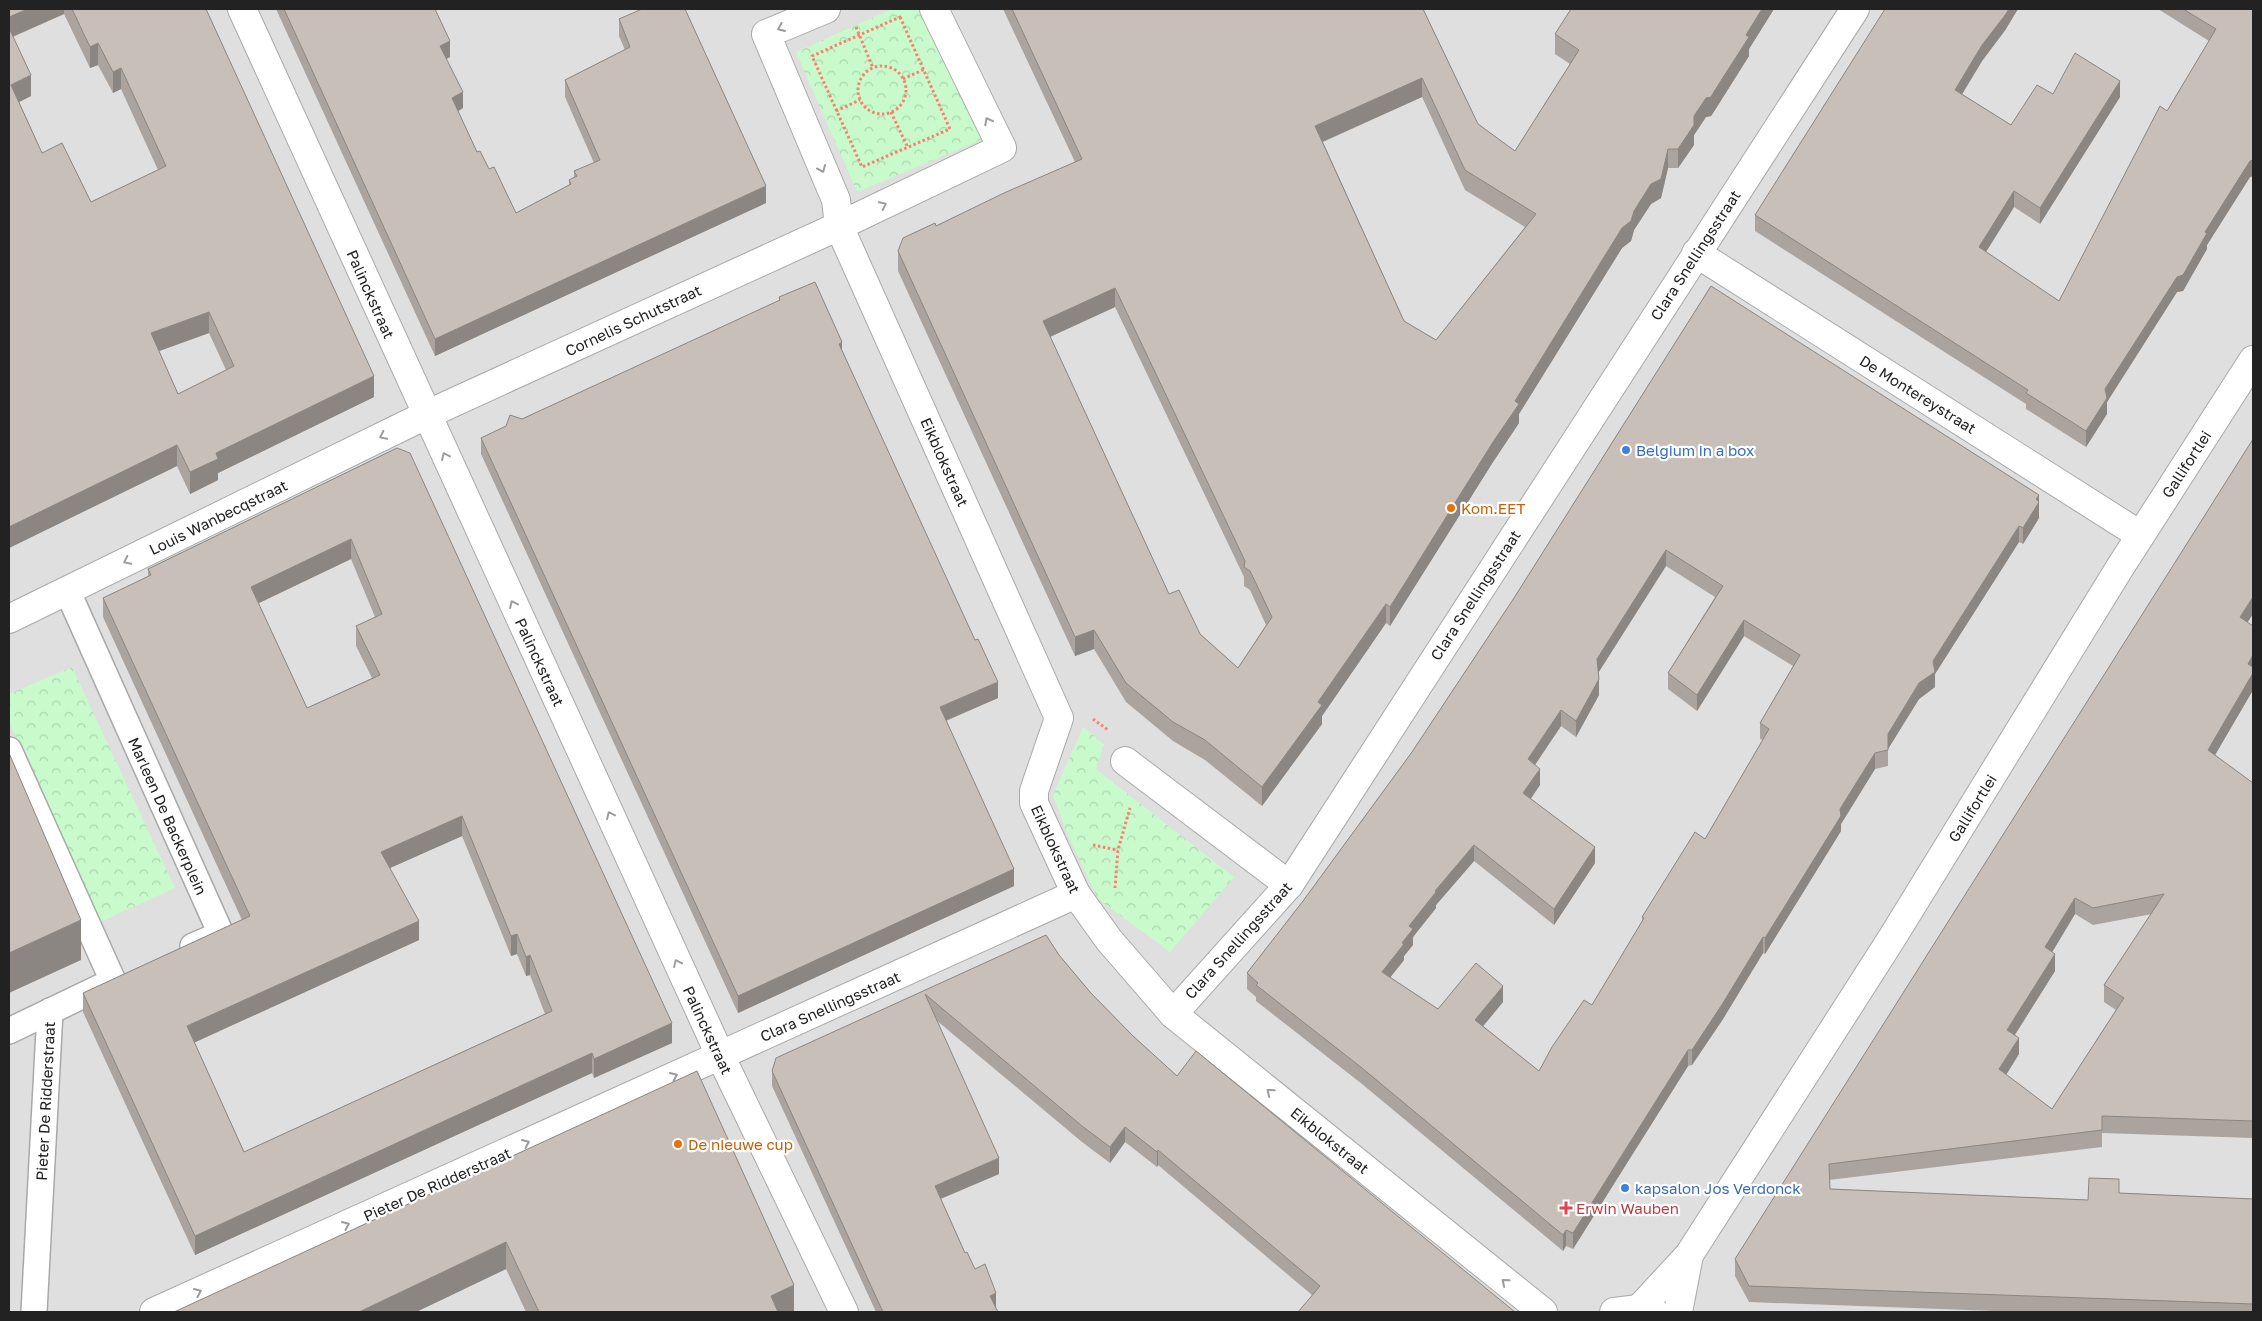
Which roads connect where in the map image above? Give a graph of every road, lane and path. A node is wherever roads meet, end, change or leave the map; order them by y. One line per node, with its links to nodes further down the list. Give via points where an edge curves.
1 (242, 9): 14 (street, Palinckstraat)
2 (826, 9): 11 (street, one-way to 11, via 766,34 836,200)
3 (934, 9): 10 (street, Cornelis Schutstraat, one-way to 3, via 1002,148)
4 (1855, 9): 12 (street, Clara Snellingsstraat)
5 (855, 26): 6 (path)
6 (859, 35): 7 (path); 9 (path, via 900,17 950,129); 9 (path, via 812,56 862,167)
7 (873, 68): 8 (path, via 886,66 903,79 905,94); 8 (path, via 860,80 860,100 875,113)
8 (891, 112): 9 (path)
9 (908, 148): 10 (path)
10 (925, 185): 11 (street, Cornelis Schutstraat, one-way to 10)
11 (839, 226): 14 (street, Cornelis Schutstraat); 18 (street, Eikblokstraat)
12 (1696, 253): 15 (street, De Montereystraat); 21 (street, Clara Snellingsstraat)
13 (2253, 360): 15 (street, Gallifortlei)
14 (426, 414): 16 (street, Louis Wanbecqstraat, one-way to 16); 28 (street, Palinckstraat, one-way to 14)
15 (2140, 536): 29 (street, Gallifortlei, via 1897,930)
16 (67, 590): 17 (street, Louis Wanbecqstraat); 24 (street, Marleen De Backerplein, via 221,934)
17 (9, 618)
18 (1059, 718): 20 (path, via 1081,711 1123,740); 22 (street, Eikblokstraat, via 1034,791 1034,803)
19 (9, 750): 25 (street, via 122,978)
20 (1129, 764): 21 (street); 23 (path, via 1133,797 1118,850)
21 (1289, 885): 26 (street, Clara Snellingsstraat)
22 (1076, 894): 23 (street, Eikblokstraat); 28 (street, Clara Snellingsstraat)
23 (1109, 940): 26 (street, Eikblokstraat)
24 (176, 954)
25 (50, 1010): 27 (street); 31 (street, Pieter De Ridderstraat)
26 (1173, 1014): 34 (street, Eikblokstraat, one-way to 26)
27 (9, 1031)
28 (720, 1055): 32 (street, Pieter De Ridderstraat, one-way to 28); 33 (street, Palinckstraat)
29 (1689, 1255): 30 (street, Gallifortlei); 35 (street, Gallifortlei)
30 (1635, 1311)
31 (34, 1312)
32 (154, 1312)
33 (844, 1312)
34 (1543, 1312)
35 (1678, 1312)

